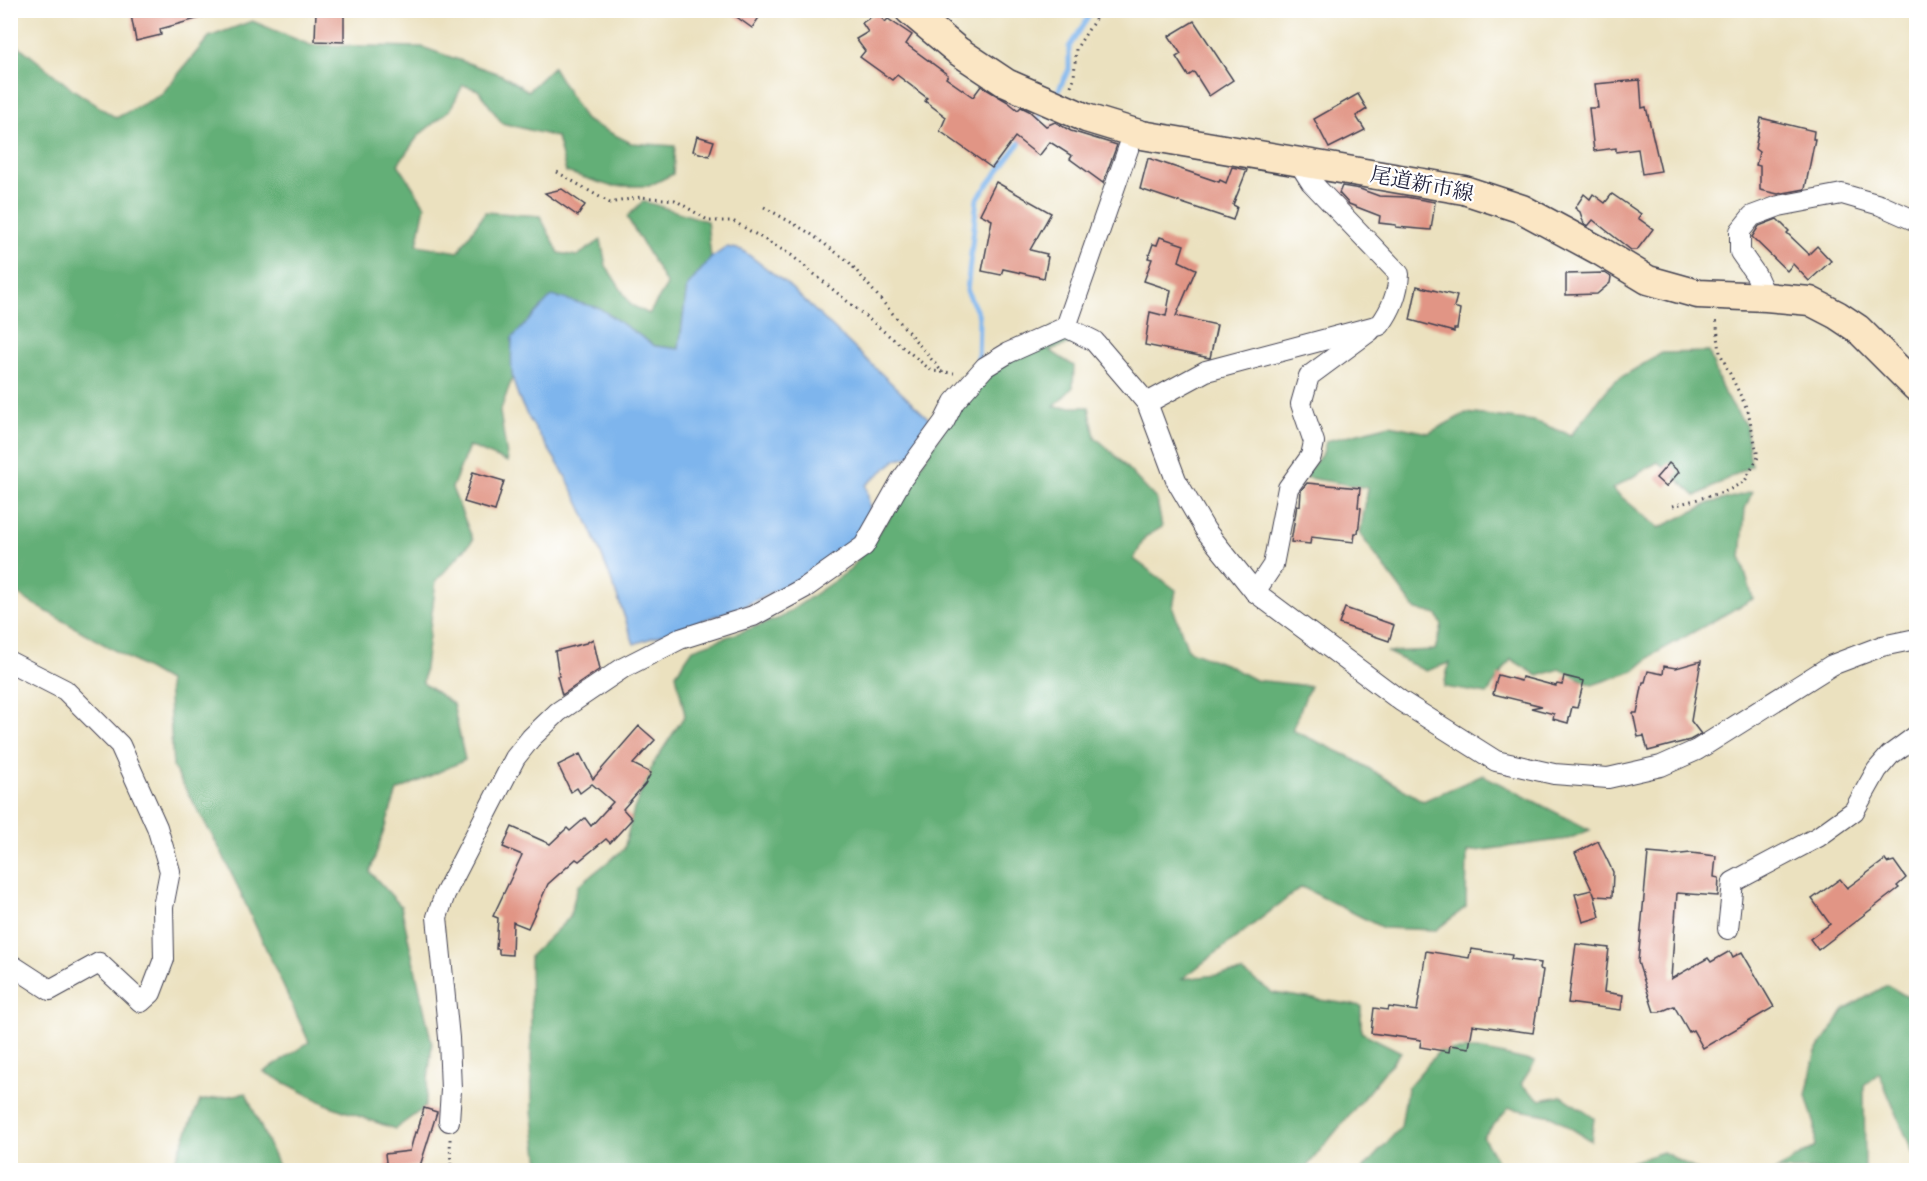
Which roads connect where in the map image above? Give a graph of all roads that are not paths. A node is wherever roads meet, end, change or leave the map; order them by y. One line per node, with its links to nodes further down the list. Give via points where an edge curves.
1 (909, 10): 2 (main road, 尾道新市線, via 958,51 1006,82 1086,118)
2 (1134, 132): 3 (main road, 尾道新市線); 7 (street)
3 (1304, 162): 5 (main road, 尾道新市線, via 1464,190 1522,208 1648,280 1698,294); 6 (street, via 1311,182 1399,274 1390,312)
4 (1917, 221): 5 (street, via 1842,195 1779,206 1752,216 1740,231 1740,252)
5 (1766, 297): 8 (main road, 尾道新市線, via 1810,301 1837,315 1858,329)
6 (1380, 325): 9 (street, via 1206,371); 10 (street, via 1309,376 1301,404 1314,442 1311,456 1288,488 1273,565)
7 (1066, 327): 9 (street, via 1094,341); 16 (street, via 1008,353 978,375 954,402 902,479 864,546 806,587 753,616 680,639 623,668 558,712 515,758 437,917 449,1038)
8 (1917, 387)
9 (1147, 403): 10 (street, via 1176,480 1206,531)
10 (1255, 592): 11 (street, via 1401,701 1496,761 1554,774 1608,778 1661,766 1697,750 1832,665 1882,646)
11 (1917, 639)
12 (10, 662): 15 (street, via 65,690 120,745 157,827 170,871 164,908 164,958 151,993 141,1002 99,963 50,990)
13 (1917, 736): 14 (street, via 1890,755 1877,770 1854,811 1818,837 1733,882)
14 (1728, 929)
15 (10, 964)
16 (449, 1121)

